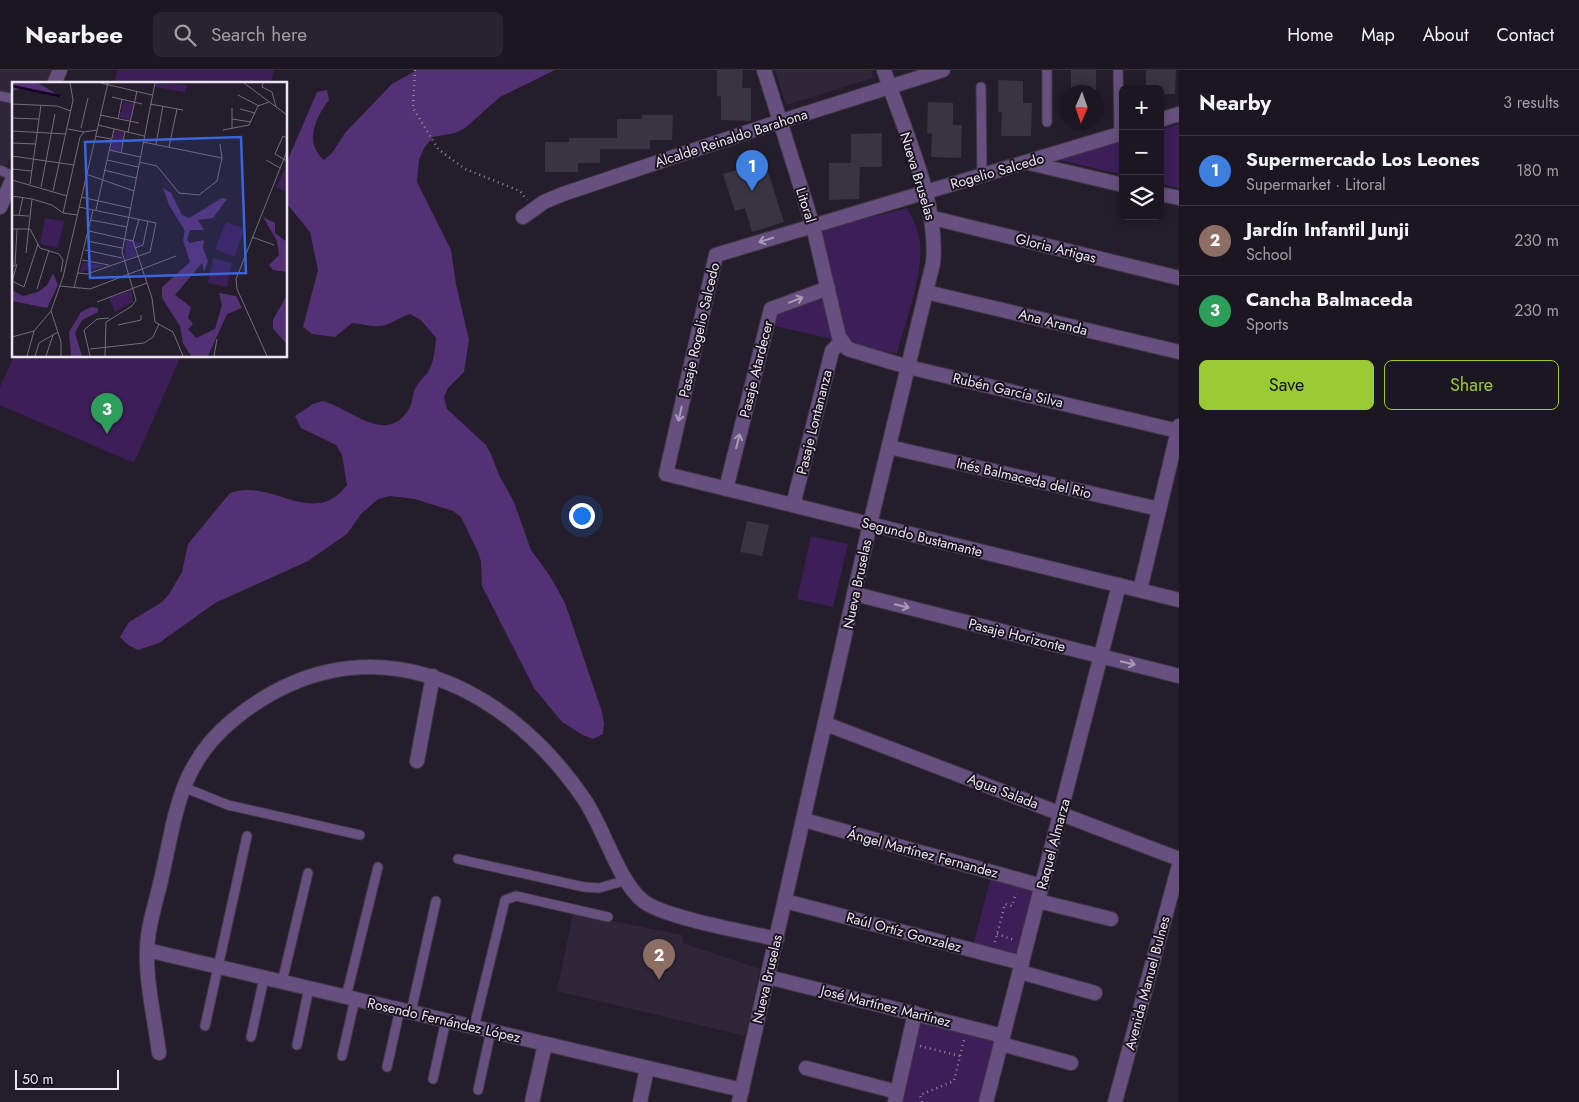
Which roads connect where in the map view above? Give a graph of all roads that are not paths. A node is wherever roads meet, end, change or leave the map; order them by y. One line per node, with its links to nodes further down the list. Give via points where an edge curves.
1 (60, 70): 7 (street)
2 (764, 70): 12 (street, Litoral)
3 (884, 70): 8 (street, Nueva Bruselas)
4 (943, 70): 8 (street, Alcalde Reinaldo Barahona)
5 (1047, 70): 13 (lane)
6 (1118, 70): 14 (lane)
7 (55, 82)
8 (890, 87): 12 (street, Alcalde Reinaldo Barahona); 22 (street, Nueva Bruselas)
9 (981, 87): 19 (lane)
10 (1179, 114): 11 (street)
11 (1164, 119)
12 (778, 122): 26 (street, Alcalde Reinaldo Barahona, via 563,194); 28 (street, Litoral)
13 (1048, 122)
14 (1121, 130)
15 (1119, 134): 16 (street, Rogelio Salcedo)
16 (1026, 162): 19 (street, Rogelio Salcedo); 21 (street)
17 (0, 170): 18 (lane)
18 (12, 175)
19 (982, 175): 22 (street, Rogelio Salcedo)
20 (12, 180): 25 (street)
21 (1119, 184)
22 (925, 191): 27 (street, Nueva Bruselas); 28 (street, Rogelio Salcedo)
23 (1164, 195): 24 (street)
24 (1179, 198)
25 (0, 207)
26 (528, 213)
27 (933, 218): 29 (street, Gloria Artigas); 31 (street, Nueva Bruselas, via 933,263)
28 (813, 226): 30 (street, Litoral); 37 (street, Pasaje Rogelio Salcedo, one-way to 37, via 716,255)
29 (1179, 278)
30 (828, 288): 32 (street, Litoral); 38 (street, Pasaje Atardecer, one-way to 30, via 771,309)
31 (926, 292): 33 (street, Ana Aranda); 34 (street, Nueva Bruselas)
32 (841, 342): 34 (street, Rubén García Silva, via 848,349); 39 (street, Pasaje Lontananza, via 832,351)
33 (1179, 352)
34 (908, 367): 35 (street, Rubén García Silva); 36 (street, Nueva Bruselas)
35 (1178, 429): 40 (street)
36 (889, 447): 40 (street, Inés Balmaceda del Rio); 41 (street, Nueva Bruselas)
37 (666, 474): 38 (street, Segundo Bustamante)
38 (726, 489): 39 (street, Segundo Bustamante)
39 (793, 505): 41 (street, Segundo Bustamante)
40 (1159, 509): 43 (street)
41 (870, 524): 42 (street, Segundo Bustamante); 44 (street, Nueva Bruselas)
42 (1119, 585): 43 (street, Segundo Bustamante); 46 (street, Raquel Almarza)
43 (1140, 590): 45 (street, Segundo Bustamante)
44 (855, 594): 46 (street, Pasaje Horizonte, one-way to 46); 49 (street, Nueva Bruselas)
45 (1179, 600)
46 (1101, 656): 48 (street, Pasaje Horizonte, one-way to 48); 52 (street, Raquel Almarza)
47 (432, 676): 50 (street); 51 (street, via 368,666 298,682 258,702 223,728 196,759); 61 (street, via 481,698 532,738 584,798)
48 (1179, 676)
49 (826, 724): 52 (street, Agua Salada); 53 (street, Nueva Bruselas)
50 (417, 761)
51 (183, 786): 54 (lane, via 228,805); 69 (street)
52 (1061, 814): 57 (street, Agua Salada); 62 (street, Raquel Almarza)
53 (804, 820): 62 (street, Ángel Martínez Fernandez); 64 (street, Nueva Bruselas)
54 (360, 834)
55 (247, 836): 70 (lane)
56 (458, 858): 61 (lane, via 584,887 599,888)
57 (1179, 859)
58 (1179, 865): 101 (street, Avenida Manuel Bulnes)
59 (378, 867): 77 (lane)
60 (308, 872): 74 (lane)
61 (627, 880): 68 (street, via 638,896 658,910)
62 (1042, 886): 65 (street, Raquel Almarza)
63 (436, 901): 78 (lane)
64 (785, 901): 68 (street, Nueva Bruselas); 71 (street, Raúl Ortíz Gonzalez, via 991,955)
65 (1038, 901): 67 (street); 71 (street, Raquel Almarza)
66 (608, 916): 82 (lane, via 516,896 505,900)
67 (1111, 919)
68 (777, 939): 72 (street, Nueva Bruselas)
69 (147, 950): 70 (street, Rosendo Fernández López); 88 (street)
70 (218, 967): 73 (street, Rosendo Fernández López); 81 (lane)
71 (1021, 968): 76 (street, Raúl Ortíz Gonzalez); 85 (street, Raquel Almarza)
72 (768, 977): 79 (street, José Martínez Martínez); 96 (street, Nueva Bruselas)
73 (264, 978): 74 (street, Rosendo Fernández López); 84 (lane)
74 (282, 982): 75 (street, Rosendo Fernández López)
75 (309, 988): 77 (street, Rosendo Fernández López); 87 (lane)
76 (1096, 994)
77 (350, 998): 78 (street, Rosendo Fernández López); 89 (lane)
78 (405, 1011): 80 (street, Rosendo Fernández López); 91 (lane)
79 (915, 1013): 85 (street, José Martínez Martínez, via 967,1026); 97 (street)
80 (446, 1020): 82 (street, Rosendo Fernández López); 94 (lane)
81 (205, 1026)
82 (474, 1027): 83 (street, Rosendo Fernández López)
83 (491, 1031): 86 (street, Rosendo Fernández López); 95 (lane)
84 (250, 1037)
85 (1002, 1040): 90 (street, José Martínez Martínez); 100 (street, Raquel Almarza)
86 (545, 1044): 92 (street, Rosendo Fernández López); 98 (street)
87 (297, 1045)
88 (159, 1053)
89 (342, 1056)
90 (1071, 1063)
91 (387, 1067)
92 (647, 1068): 96 (street, Rosendo Fernández López); 99 (street)
93 (806, 1068): 97 (street)
94 (433, 1079)
95 (478, 1090)
96 (740, 1096)
97 (896, 1097)
98 (532, 1102)
99 (640, 1102)
100 (986, 1102)
101 (1115, 1102)

